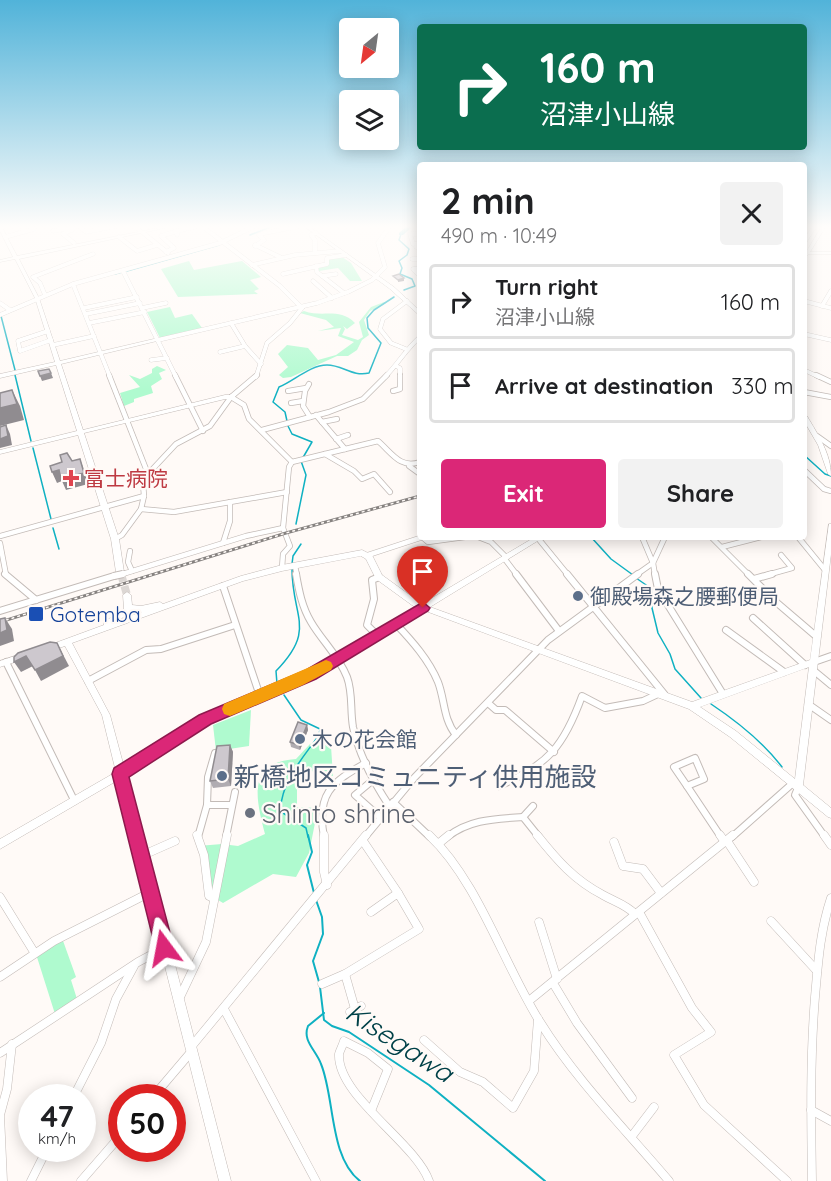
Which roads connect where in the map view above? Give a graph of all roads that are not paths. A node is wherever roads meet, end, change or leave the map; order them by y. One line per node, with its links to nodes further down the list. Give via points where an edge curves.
1 (28, 281): 15 (street)
2 (38, 281): 13 (street)
3 (84, 281): 10 (street)
4 (128, 281): 14 (street)
5 (271, 281): 24 (street)
6 (313, 281): 16 (street)
7 (328, 281): 12 (street)
8 (366, 281): 12 (street)
9 (381, 281): 17 (street)
10 (73, 284): 13 (street); 23 (street)
11 (831, 291): 22 (street)
12 (344, 293): 16 (street)
13 (45, 295): 15 (street)
14 (137, 297): 20 (street); 23 (street)
15 (37, 298): 26 (street); 33 (street)
16 (332, 298): 24 (street)
17 (406, 301): 28 (street); 41 (street, via 383,320 380,329 391,343)
18 (807, 302): 22 (street)
19 (0, 303): 26 (street)
20 (140, 303): 27 (street); 30 (street)
21 (166, 303): 27 (street)
22 (822, 306): 25 (street)
23 (84, 308): 30 (street)
24 (302, 308): 32 (street); 47 (street, via 267,344)
25 (831, 308)
26 (10, 310): 29 (street)
27 (143, 310): 31 (street); 36 (street)
28 (417, 311)
29 (0, 315)
30 (86, 315): 31 (street)
31 (89, 323): 35 (street)
32 (231, 323): 36 (street); 40 (street)
33 (48, 331): 39 (street); 39 (street, via 18,341 21,351)
34 (807, 335): 37 (street)
35 (94, 336): 39 (street); 43 (street)
36 (158, 340): 43 (street); 44 (street)
37 (831, 340)
38 (417, 341): 41 (street)
39 (52, 342): 46 (street)
40 (245, 346): 42 (street); 47 (street)
41 (406, 349): 48 (street)
42 (220, 352)
43 (102, 353): 46 (street); 63 (street)
44 (167, 358): 45 (street); 59 (street)
45 (151, 360)
46 (58, 363): 50 (street); 67 (street)
47 (261, 364): 55 (street, via 256,377)
48 (396, 366): 53 (street, via 402,376 400,389); 60 (street, via 363,399)
49 (807, 371): 51 (street)
50 (0, 376)
51 (831, 382)
52 (288, 391): 57 (street, via 308,386)
53 (393, 392)
54 (807, 393): 56 (street)
55 (231, 397): 59 (street); 65 (street, via 244,405 249,419); 66 (street, via 217,420)
56 (831, 397)
57 (303, 401): 58 (street); 60 (street)
58 (291, 403)
59 (191, 406): 63 (street); 66 (street)
60 (313, 416): 64 (street); 65 (street)
61 (337, 419): 64 (street)
62 (807, 421): 69 (street)
63 (128, 422): 67 (street); 80 (street)
64 (322, 422): 70 (street)
65 (262, 430): 75 (street)
66 (203, 431): 80 (street, via 176,444)
67 (80, 433): 73 (street); 87 (street)
68 (348, 435): 70 (street)
69 (817, 436): 71 (street); 81 (street)
70 (336, 439): 72 (street)
71 (831, 446)
72 (345, 449): 74 (street); 77 (street, via 378,441)
73 (0, 452)
74 (325, 454): 75 (street); 84 (street, via 362,479 374,474)
75 (294, 461): 83 (street, via 289,466)
76 (417, 463): 77 (street)
77 (408, 466): 78 (street)
78 (417, 472)
79 (807, 473): 82 (street)
80 (148, 474): 85 (street, via 143,483)
81 (831, 474)
82 (831, 491)
83 (287, 492): 86 (street); 90 (street)
84 (390, 492)
85 (144, 496): 87 (street); 88 (street)
86 (230, 502): 88 (street, via 174,512); 105 (street, via 230,521)
87 (105, 506): 91 (street); 92 (street)
88 (141, 509): 92 (street, via 123,535)
89 (831, 526): 115 (street)
90 (284, 528): 105 (street); 114 (street, via 290,546 283,554)
91 (0, 536)
92 (115, 539): 112 (street)
93 (417, 539): 108 (street)
94 (426, 540): 95 (street)
95 (443, 540)
96 (486, 540): 111 (street)
97 (533, 540): 111 (street)
98 (540, 540): 123 (street)
99 (643, 540): 113 (street)
100 (664, 540): 113 (street)
101 (714, 540): 106 (street)
102 (750, 540): 106 (street)
103 (801, 540): 115 (street)
104 (0, 543): 121 (street, via 5,574)
105 (223, 543): 116 (street)
106 (722, 548): 118 (street)
107 (130, 551): 110 (street)
108 (368, 555): 114 (street, via 350,554); 117 (street)
109 (781, 555): 118 (street, via 792,568)
110 (129, 558): 112 (street); 116 (street)
111 (505, 558): 125 (street); 132 (street)
112 (120, 560): 116 (street)
113 (653, 563): 123 (street); 146 (street, via 658,589)
114 (288, 567): 119 (street); 140 (street, via 305,610)
115 (827, 569): 134 (street)
116 (123, 573): 121 (street)
117 (379, 578): 125 (street); 133 (street, via 372,580 374,599 367,625)
118 (754, 579): 134 (street)
119 (224, 586): 122 (street); 130 (street)
120 (127, 595): 124 (street)
121 (36, 600): 126 (street)
122 (176, 604): 124 (street); 129 (street)
123 (593, 607): 132 (street); 147 (street)
124 (129, 608): 129 (street)
125 (423, 608): 128 (street); 137 (street)
126 (0, 611)
127 (753, 618): 142 (street)
128 (396, 624): 133 (street); 153 (street, via 437,681 448,726)
129 (104, 626): 135 (street)
130 (235, 626): 144 (street, via 146,650); 148 (street)
131 (726, 630): 143 (street)
132 (559, 631): 137 (street)
133 (377, 636): 140 (street)
134 (817, 637): 142 (street)
135 (67, 641): 136 (street); 144 (street)
136 (38, 651)
137 (539, 651): 147 (street); 149 (street)
138 (27, 655): 141 (street)
139 (831, 656): 142 (street)
140 (338, 659): 148 (street); 156 (street, via 352,694 353,728)
141 (3, 663): 163 (street)
142 (811, 665): 143 (street); 145 (street); 150 (street)
143 (784, 672): 146 (street)
144 (88, 681): 157 (street, via 106,715)
145 (831, 685)
146 (723, 693): 151 (street)
147 (662, 694): 151 (street); 154 (street, via 605,708 582,696 570,730)
148 (260, 696): 157 (street, via 205,720)
149 (488, 703): 153 (street); 154 (street, via 505,711)
150 (808, 704): 152 (street); 161 (street)
151 (692, 706): 161 (street, via 733,734)
152 (831, 720)
153 (456, 735): 166 (street)
154 (554, 752): 159 (street, via 529,774)
155 (215, 753): 165 (street, via 207,777)
156 (366, 763): 158 (street); 180 (street, via 342,776 321,802 323,879)
157 (120, 774): 163 (street); 178 (street)
158 (374, 780): 166 (street); 170 (street, via 355,795)
159 (499, 786)
160 (686, 786): 160 (street, via 674,766 695,758 704,779); 173 (street)
161 (795, 786): 168 (street); 173 (street, via 762,807); 177 (street, via 795,795)
162 (235, 792): 164 (street)
163 (74, 800): 175 (street)
164 (232, 804): 165 (street); 185 (street)
165 (207, 805): 185 (street, via 197,834 209,896)
166 (392, 805): 170 (street); 176 (street)
167 (532, 806): 169 (street)
168 (831, 814)
169 (523, 817): 176 (street, via 489,819 460,827); 188 (street, via 564,867 602,895)
170 (381, 818): 172 (street)
171 (175, 841): 178 (street)
172 (363, 841): 180 (street); 182 (street)
173 (726, 841): 179 (street); 183 (street)
174 (614, 842): 183 (street, via 623,866 643,869)
175 (0, 844)
176 (438, 844): 199 (street, via 458,867)
177 (831, 845)
178 (141, 856): 181 (street)
179 (754, 882)
180 (327, 885): 201 (street)
181 (151, 892): 191 (street); 192 (street)
182 (398, 893): 187 (street); 195 (street, via 419,929)
183 (661, 894): 188 (street)
184 (0, 897): 192 (street)
185 (213, 898): 200 (street, via 206,942)
186 (831, 898): 194 (street, via 823,923)
187 (371, 912)
188 (637, 913): 197 (street); 225 (street, via 692,1008 711,1032 674,1056 704,1105)
189 (771, 921): 194 (street)
190 (539, 922): 197 (street)
191 (164, 948): 193 (street); 200 (street)
192 (34, 952): 196 (street)
193 (135, 963): 205 (street); 208 (street)
194 (817, 971): 212 (street, via 810,1058)
195 (345, 974): 198 (street); 202 (street)
196 (0, 977)
197 (555, 981): 199 (street); 210 (street, via 577,1023)
198 (322, 984)
199 (530, 1000): 203 (street)
200 (178, 1001): 206 (street)
201 (224, 1009): 206 (street); 222 (street)
202 (355, 1009)
203 (538, 1019): 204 (street, via 534,1071 513,1108 483,1082 460,1072); 215 (street, via 557,1049)
204 (424, 1040)
205 (12, 1044): 207 (street); 218 (street, via 8,1089 0,1115)
206 (191, 1050): 209 (street); 221 (street)
207 (0, 1053)
208 (81, 1084)
209 (163, 1084)
210 (632, 1098)
211 (654, 1107): 215 (street)
212 (811, 1110): 214 (street); 226 (street)
213 (371, 1111): 213 (street, via 349,1082 338,1059 338,1048 344,1041 388,1069); 223 (street, via 423,1166)
214 (830, 1118)
215 (632, 1136): 224 (street)
216 (108, 1150): 220 (street)
217 (40, 1162): 219 (street)
218 (3, 1181)
219 (31, 1181)
220 (81, 1181)
221 (225, 1181)
222 (316, 1181)
223 (429, 1181)
224 (669, 1181)
225 (788, 1181)
226 (812, 1181)

